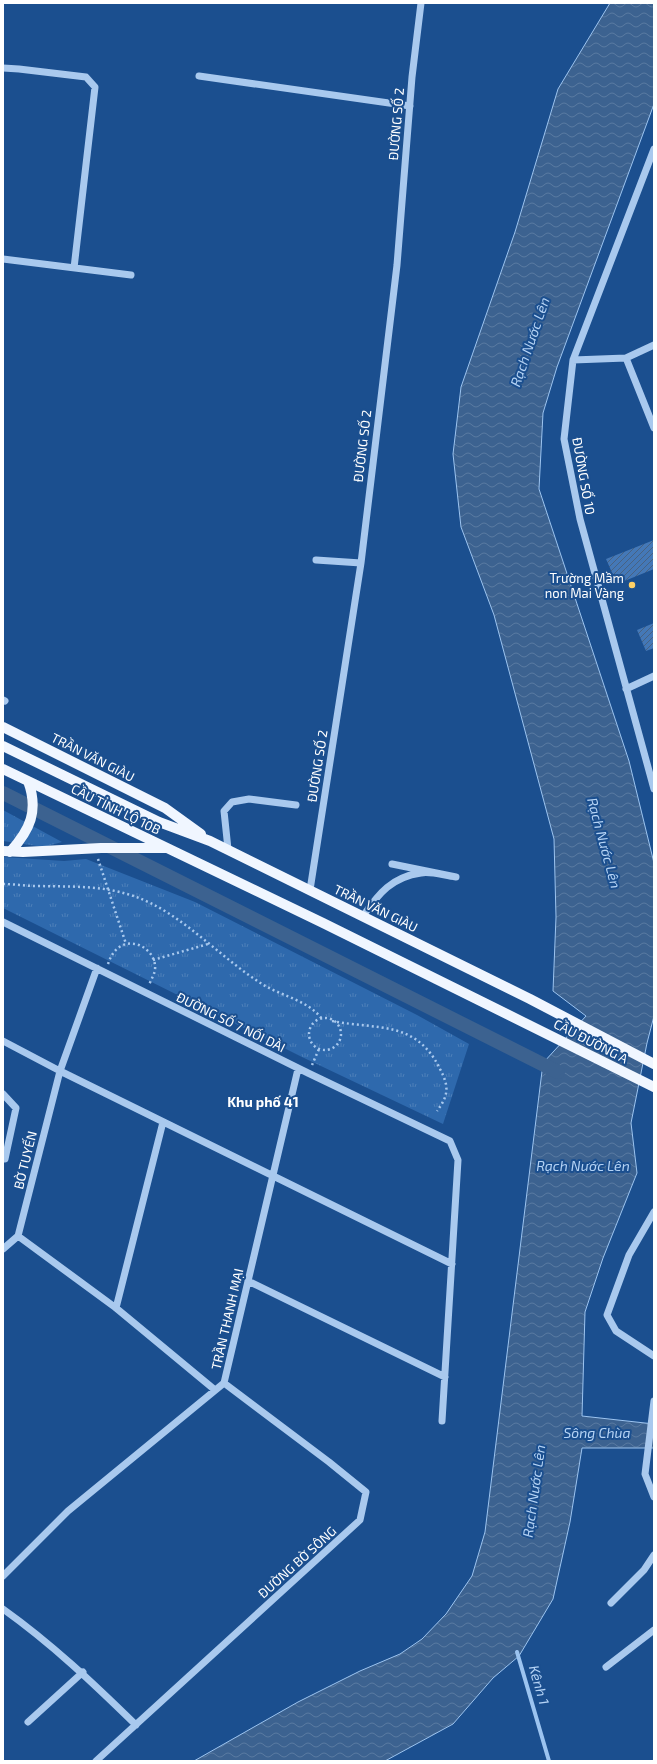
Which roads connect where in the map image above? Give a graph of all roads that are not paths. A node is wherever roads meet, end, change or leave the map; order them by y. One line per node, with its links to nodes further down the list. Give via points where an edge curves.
1 (421, 3): 4 (street, ĐƯỜNG SỐ 2)
2 (3, 68): 7 (street, via 86,77 95,87)
3 (199, 76): 4 (street)
4 (410, 106): 14 (street, ĐƯỜNG SỐ 2, via 397,265)
5 (654, 149): 11 (street, ĐƯỜNG SỐ 10)
6 (3, 259): 7 (street)
7 (74, 268): 8 (street)
8 (131, 275)
9 (654, 344): 10 (street)
10 (626, 358): 11 (street); 12 (street)
11 (573, 360): 16 (street, ĐƯỜNG SỐ 10, via 564,439 580,519)
12 (654, 428)
13 (316, 560): 14 (street)
14 (360, 563): 29 (street, ĐƯỜNG SỐ 2)
15 (654, 676): 16 (street)
16 (626, 689): 21 (street, ĐƯỜNG SỐ 10)
17 (3, 727): 24 (main road, TRẦN VĂN GIÀU, via 165,808)
18 (3, 746): 23 (main road, CẦU TỈNH LỘ 10B, via 159,822)
19 (3, 769): 20 (main road, CẦU TỈNH LỘ 10B)
20 (28, 781): 25 (main road, CẦU TỈNH LỘ 10B); 27 (main road, via 34,804 32,818 17,844)
21 (654, 789)
22 (296, 806): 26 (street, via 249,799 232,802 224,811)
23 (186, 832): 24 (main road, TRẦN VĂN GIÀU)
24 (210, 841): 26 (main road, TRẦN VĂN GIÀU)
25 (167, 848): 27 (main road); 34 (main road, CẦU TỈNH LỘ 10B)
26 (228, 849): 29 (main road, TRẦN VĂN GIÀU)
27 (6, 851)
28 (392, 864): 30 (street, via 456,877 422,872 396,880 379,893)
29 (310, 890): 30 (main road, TRẦN VĂN GIÀU)
30 (363, 916): 33 (main road, TRẦN VĂN GIÀU)
31 (3, 922): 32 (street, ĐƯỜNG SỐ 7 NỐI DÀI)
32 (101, 970): 37 (street, ĐƯỜNG SỐ 7 NỐI DÀI); 38 (street, BỜ TUYẾN)
33 (530, 999): 36 (main road, CẦU ĐƯỜNG A)
34 (522, 1020): 39 (main road, CẦU ĐƯỜNG A)
35 (3, 1041): 38 (street)
36 (654, 1064)
37 (298, 1069): 43 (street, TRẦN THANH MẠI); 47 (street, ĐƯỜNG SỐ 7 NỐI DÀI, via 450,1141 458,1160)
38 (60, 1072): 41 (street); 45 (street, BỜ TUYẾN)
39 (651, 1086)
40 (3, 1094): 42 (street, via 16,1108)
41 (163, 1122): 43 (street); 49 (street)
42 (3, 1159)
43 (273, 1176): 47 (street); 48 (street, TRẦN THANH MẠI)
44 (654, 1212): 50 (street, via 629,1255 607,1315 616,1331)
45 (18, 1236): 46 (street); 49 (street)
46 (3, 1249)
47 (452, 1264): 51 (street)
48 (248, 1281): 51 (street); 52 (street, TRẦN THANH MẠI)
49 (116, 1308): 53 (street)
50 (654, 1356)
51 (445, 1377): 55 (street)
52 (224, 1383): 53 (street, TRẦN THANH MẠI); 65 (street, ĐƯỜNG BỜ SÔNG, via 366,1492 360,1520)
53 (215, 1390): 58 (street, TRẦN THANH MẠI, via 68,1511)
54 (653, 1402): 56 (street, via 645,1474)
55 (442, 1421)
56 (654, 1497)
57 (654, 1555): 59 (street, via 644,1570)
58 (3, 1576)
59 (611, 1603)
60 (3, 1609): 63 (street, via 38,1634)
61 (654, 1630): 62 (street)
62 (606, 1667)
63 (82, 1672): 64 (street); 65 (street)
64 (28, 1722)
65 (136, 1725): 66 (street, ĐƯỜNG BỜ SÔNG)
66 (96, 1761)

